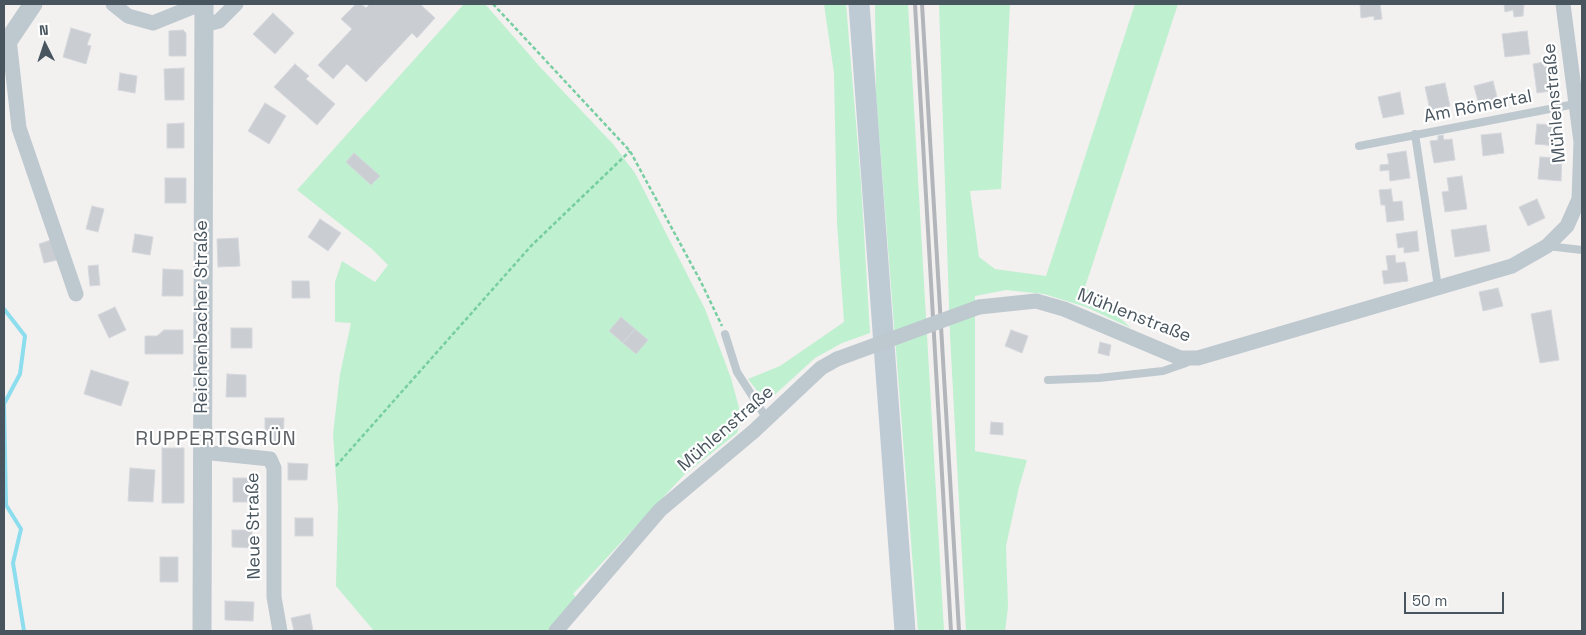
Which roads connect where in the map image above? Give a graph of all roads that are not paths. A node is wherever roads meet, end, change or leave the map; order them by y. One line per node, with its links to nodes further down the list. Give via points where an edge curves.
1 (33, 4): 8 (street)
2 (113, 4): 3 (street, via 128,16 153,22)
3 (202, 4): 7 (street, Reichenbacher Straße)
4 (236, 4): 7 (street, via 219,21)
5 (859, 4): 25 (main road)
6 (1563, 4): 9 (street, Mühlenstraße)
7 (204, 25): 21 (street, Reichenbacher Straße)
8 (6, 44): 16 (street, via 19,128)
9 (1578, 109): 10 (lane, Am Römertal); 12 (street, Mühlenstraße)
10 (1415, 134): 11 (lane, Am Römertal); 15 (lane, Am Römertal)
11 (1359, 146)
12 (1581, 204): 13 (street, Mühlenstraße, via 1567,226)
13 (1547, 246): 14 (lane); 15 (street, Mühlenstraße, via 1512,266)
14 (1582, 250)
15 (1438, 287): 18 (street, Mühlenstraße)
16 (76, 294)
17 (725, 334): 20 (lane, via 742,384)
18 (1198, 358): 19 (lane, via 1163,371); 20 (street, Mühlenstraße, bridge, via 1180,358 1064,308 1036,301 979,307 836,358)
19 (1048, 380)
20 (767, 419): 24 (street, Mühlenstraße, via 660,510)
21 (202, 452): 22 (street, Reichenbacher Straße); 23 (street, Neue Straße, via 260,456 270,459 274,468 274,597)
22 (202, 631)
23 (280, 631)
24 (556, 631)
25 (905, 631)

